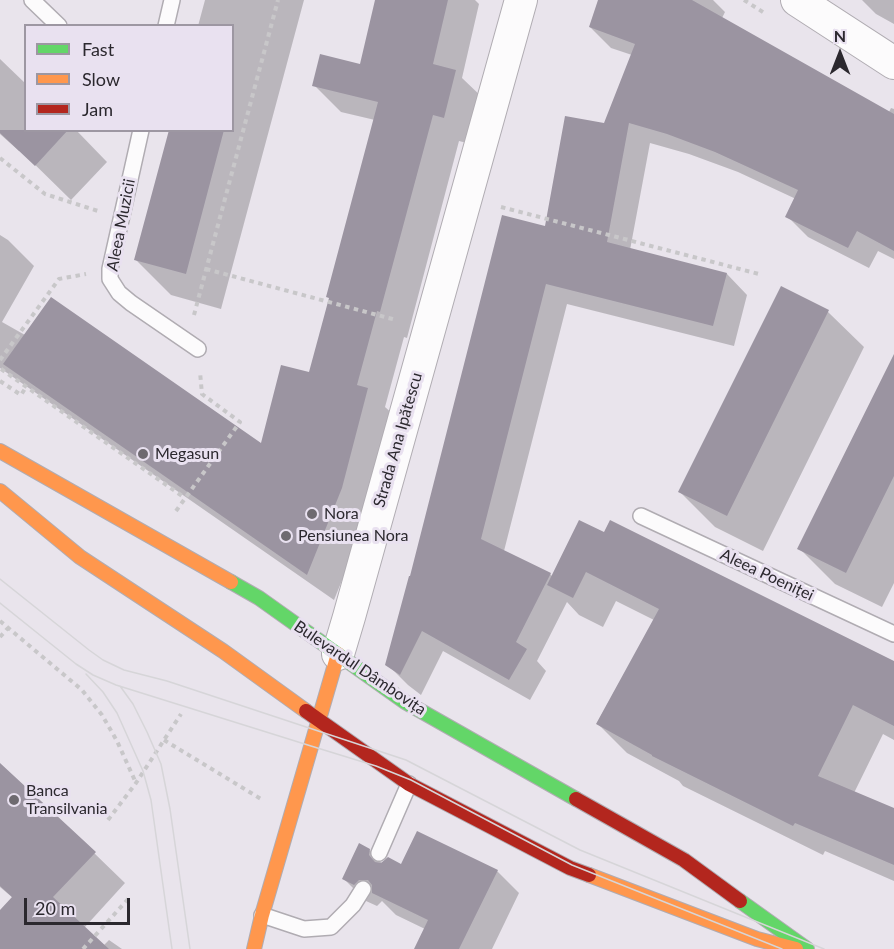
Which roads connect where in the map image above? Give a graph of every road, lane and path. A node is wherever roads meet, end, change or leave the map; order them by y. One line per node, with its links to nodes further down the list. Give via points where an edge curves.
1 (33, 0): 6 (lane)
2 (172, 0): 7 (lane)
3 (278, 0): 14 (path)
4 (521, 0): 31 (street, Strada Ana Ipătescu)
5 (797, 0): 8 (street)
6 (57, 24)
7 (166, 24)
8 (894, 63)
9 (141, 132): 12 (lane, Aleea Muzicii)
10 (0, 158): 12 (path, via 45,194)
11 (501, 207): 15 (path)
12 (122, 219): 13 (lane, Aleea Muzicii)
13 (110, 269): 17 (lane, Aleea Muzicii, via 110,279 120,293); 18 (path, via 59,279)
14 (206, 269): 16 (path); 17 (path)
15 (759, 274)
16 (402, 322)
17 (193, 345): 24 (path, via 202,393 240,422)
18 (0, 360)
19 (1, 369): 21 (path)
20 (0, 381): 21 (path, via 21,395)
21 (27, 387): 24 (path)
22 (0, 451): 31 (main road, Bulevardul Dâmbovița, via 259,598)
23 (0, 491): 33 (main road, via 80,557 223,651)
24 (185, 498): 25 (path)
25 (176, 511)
26 (641, 516): 29 (lane, Aleea Poeniței)
27 (0, 621): 28 (path)
28 (8, 628): 30 (path); 35 (path, via 81,690 102,715)
29 (894, 634)
30 (0, 637)
31 (338, 654): 33 (main road, Strada Ana Ipătescu); 46 (main road, Bulevardul Dâmbovița, via 405,702 684,860)
32 (181, 714): 34 (path)
33 (318, 720): 36 (main road); 42 (main road, Strada Ana Ipătescu)
34 (164, 740): 35 (path); 37 (path)
35 (136, 783): 38 (path)
36 (409, 784): 39 (lane); 45 (main road, via 570,868 757,939)
37 (262, 800)
38 (108, 820)
39 (379, 853)
40 (363, 889): 42 (lane, via 331,927 304,930)
41 (129, 898): 43 (path)
42 (262, 915): 44 (main road, Strada Ana Ipătescu)
43 (83, 949)
44 (254, 949)
45 (797, 949)
46 (807, 949)

